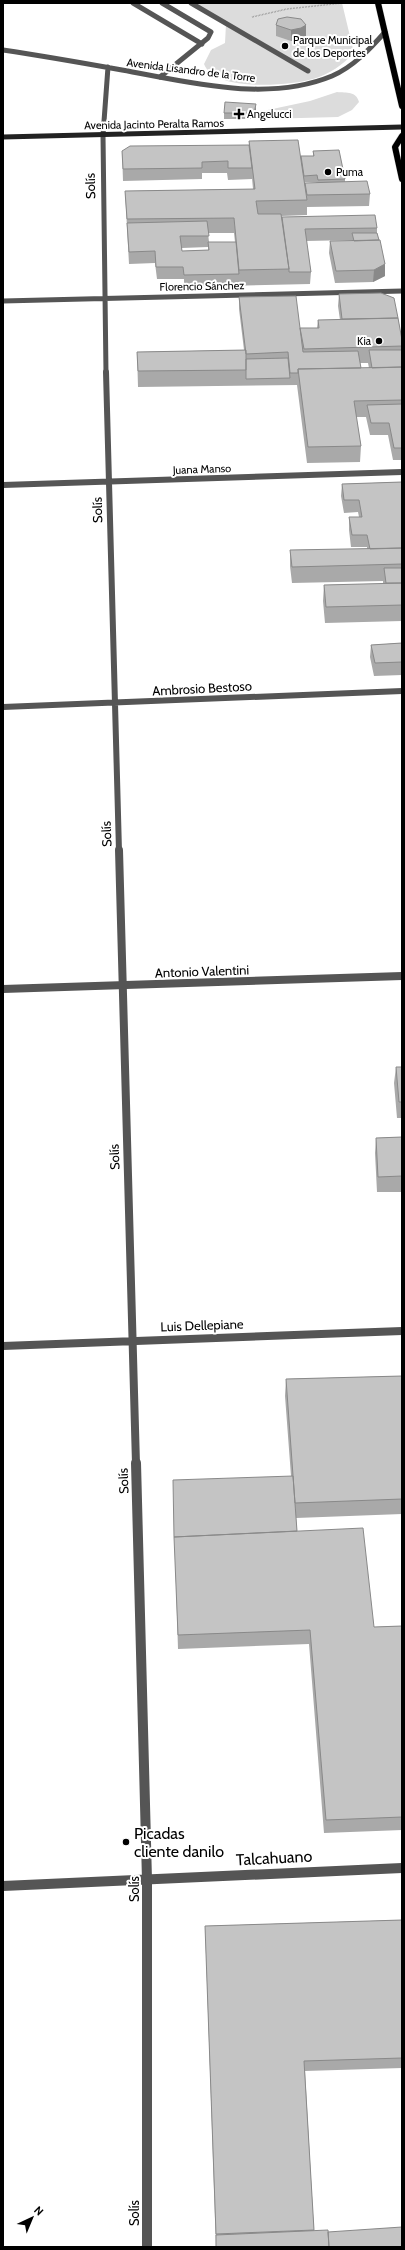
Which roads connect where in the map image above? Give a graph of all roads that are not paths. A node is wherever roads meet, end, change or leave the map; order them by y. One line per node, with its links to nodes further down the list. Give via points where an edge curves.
1 (133, 3): 7 (street)
2 (162, 3): 7 (street, via 211,32)
3 (191, 3): 10 (street)
4 (378, 3): 5 (street); 6 (main road)
5 (384, 3)
6 (385, 32): 11 (street, Avenida Lisandro de la Torre, via 349,67 323,79 284,87 233,86); 12 (main road)
7 (202, 44): 11 (street)
8 (3, 50): 9 (street, Avenida Lisandro de la Torre)
9 (108, 68): 11 (street, Avenida Lisandro de la Torre); 14 (street, Solís)
10 (308, 70)
11 (160, 77)
12 (402, 106)
13 (402, 128): 14 (main road, Avenida Jacinto Peralta Ramos)
14 (103, 135): 16 (main road, Avenida Jacinto Peralta Ramos); 19 (street, Solís)
15 (402, 136): 17 (main road, via 395,147)
16 (3, 137)
17 (402, 179)
18 (402, 291): 19 (street, Florencio Sánchez)
19 (104, 298): 20 (street, Florencio Sánchez); 22 (street, Solís)
20 (3, 301)
21 (402, 472): 22 (street, Juana Manso)
22 (109, 483): 23 (street, Juana Manso); 25 (street, Solís)
23 (3, 485)
24 (402, 691): 25 (street, Ambrosio Bestoso)
25 (115, 704): 26 (street, Ambrosio Bestoso); 28 (street, Solís)
26 (3, 707)
27 (402, 976): 28 (street, Antonio Valentini)
28 (123, 985): 29 (street, Antonio Valentini); 31 (street, Solís)
29 (3, 989)
30 (402, 1331): 31 (street, Luis Dellepiane)
31 (132, 1341): 32 (street, Luis Dellepiane); 34 (street, Solís)
32 (3, 1346)
33 (402, 1868): 34 (street, Talcahuano)
34 (147, 1880): 35 (street, Talcahuano); 36 (street, Solís)
35 (3, 1886)
36 (147, 2247)

